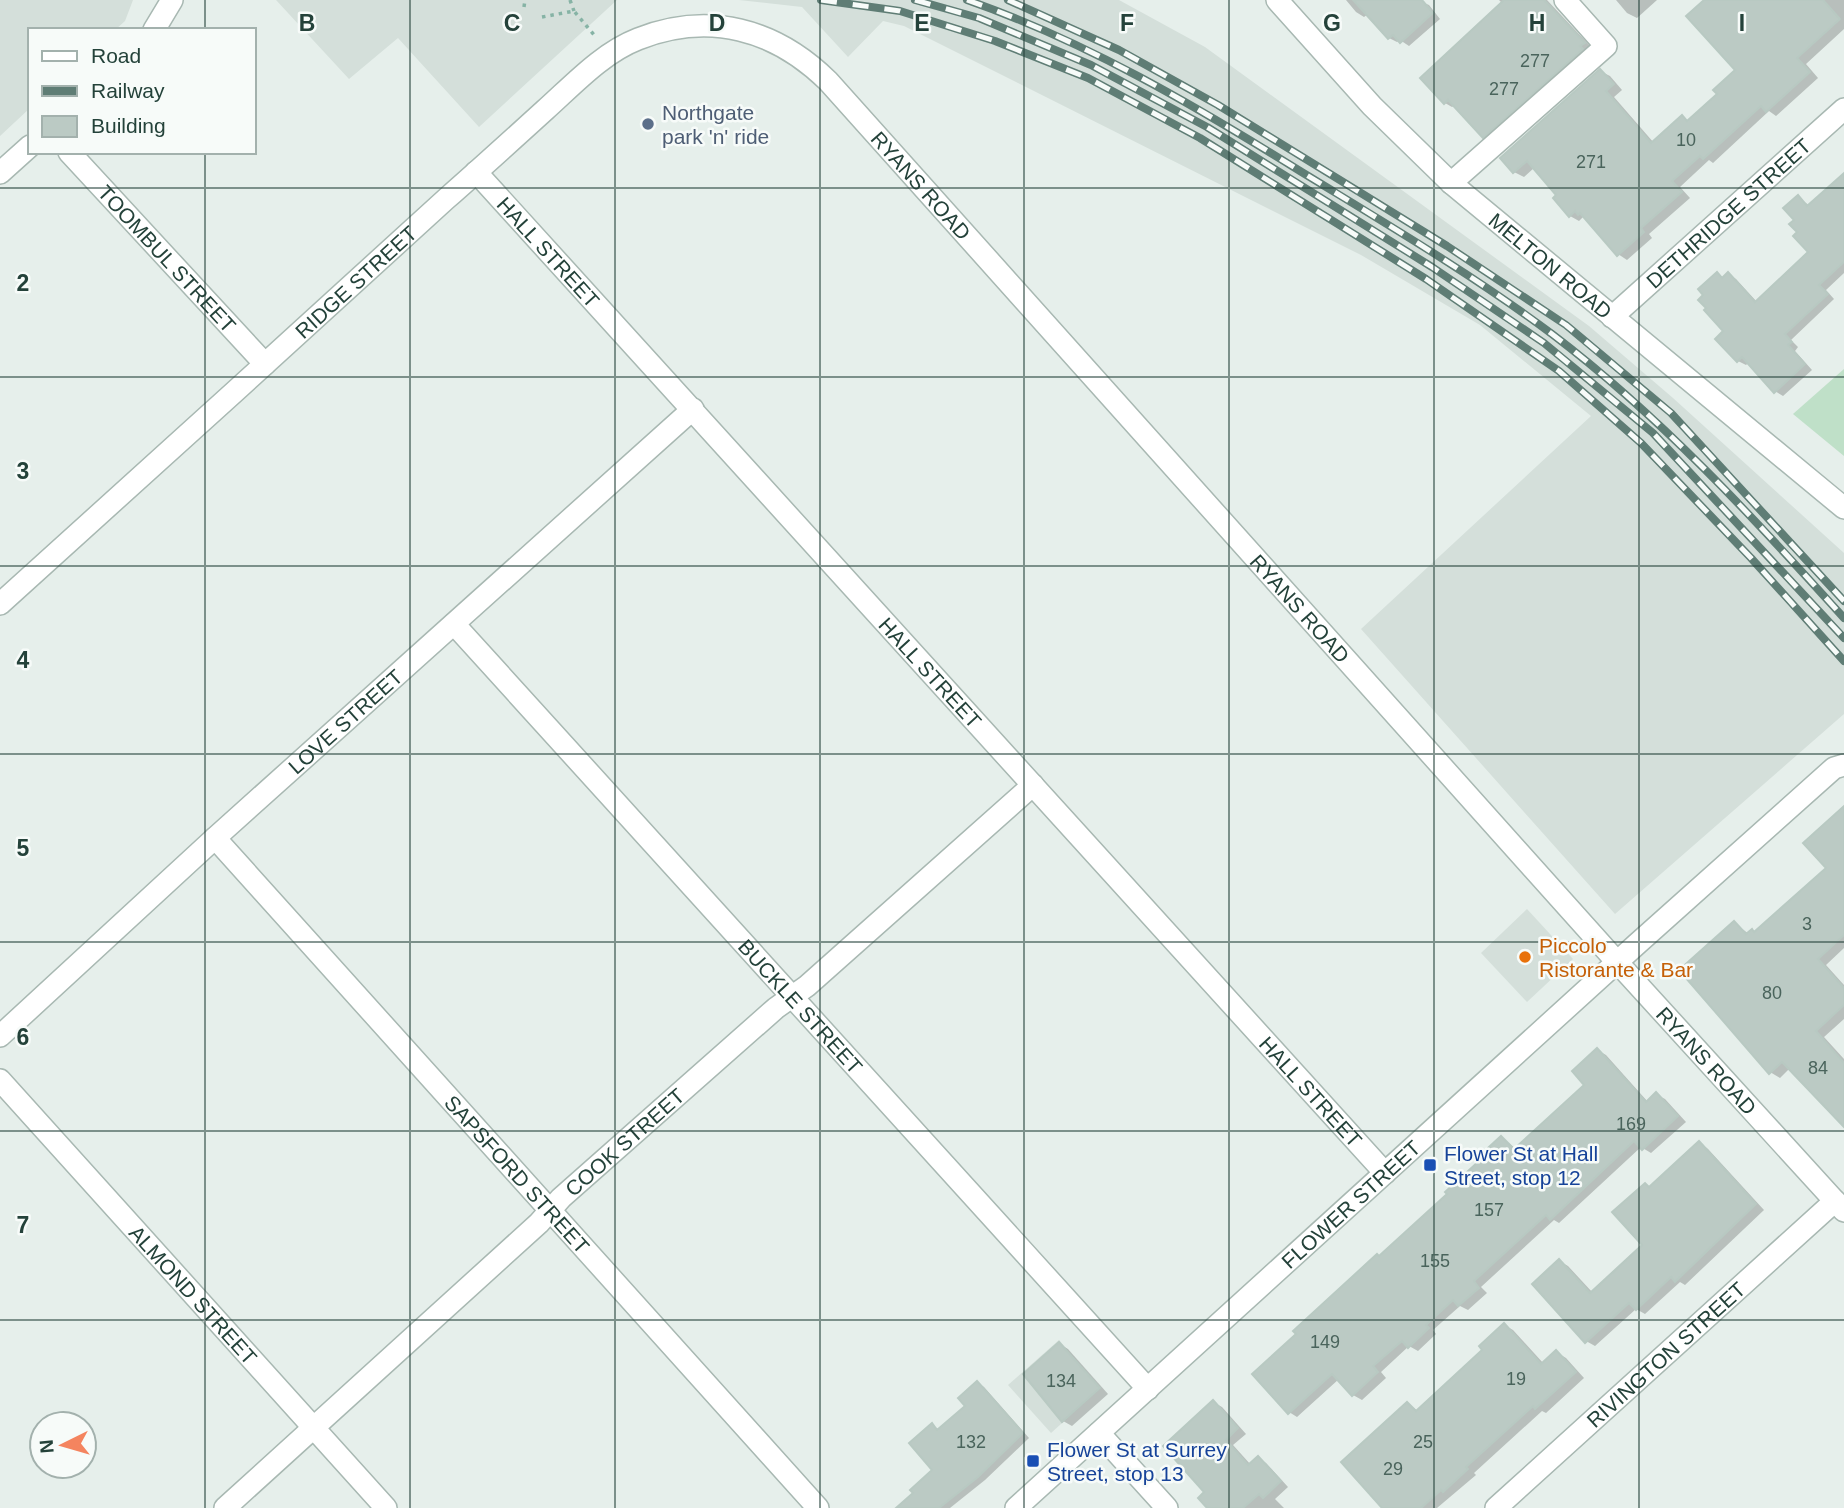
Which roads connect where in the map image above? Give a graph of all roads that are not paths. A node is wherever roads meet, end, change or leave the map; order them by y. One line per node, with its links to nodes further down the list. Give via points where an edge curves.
1 (172, 0): 4 (street)
2 (1277, 0): 11 (street, MELTON ROAD, via 1371,106)
3 (1565, 0): 11 (street, via 1606,46)
4 (155, 28)
5 (740, 29): 9 (street, RIDGE STREET, via 683,27 623,46); 21 (street, RYANS ROAD, via 795,52 828,81)
6 (1844, 109): 12 (street, DETHRIDGE STREET)
7 (28, 148): 10 (street)
8 (71, 154): 13 (street, TOOMBUL STREET)
9 (477, 172): 13 (street, RIDGE STREET); 14 (street, HALL STREET)
10 (0, 173)
11 (1451, 183): 12 (street, MELTON ROAD)
12 (1612, 317): 15 (street, MELTON ROAD)
13 (265, 364): 16 (street, RIDGE STREET)
14 (693, 409): 17 (street, LOVE STREET); 19 (street, HALL STREET)
15 (1844, 508)
16 (0, 604)
17 (454, 624): 20 (street, LOVE STREET); 22 (street, BUCKLE STREET)
18 (1844, 765): 21 (street, FLOWER STREET, via 1834,768)
19 (1033, 785): 22 (street, COOK STREET); 25 (street, HALL STREET)
20 (215, 838): 23 (street, LOVE STREET); 27 (street, SAPSFORD STREET)
21 (1617, 962): 25 (street, FLOWER STREET); 26 (street, RYANS ROAD)
22 (792, 997): 27 (street, COOK STREET); 28 (street, BUCKLE STREET)
23 (0, 1037)
24 (0, 1080): 29 (street, ALMOND STREET)
25 (1385, 1173): 28 (street, FLOWER STREET)
26 (1839, 1206): 36 (street, RIVINGTON STREET)
27 (549, 1210): 29 (street, COOK STREET); 33 (street, SAPSFORD STREET)
28 (1148, 1389): 30 (street, FLOWER STREET)
29 (313, 1428): 31 (street, COOK STREET); 32 (street, ALMOND STREET)
30 (1099, 1433): 34 (street, FLOWER STREET); 35 (street)
31 (225, 1508)
32 (386, 1508)
33 (818, 1508)
34 (1016, 1508)
35 (1167, 1508)
36 (1496, 1508)

